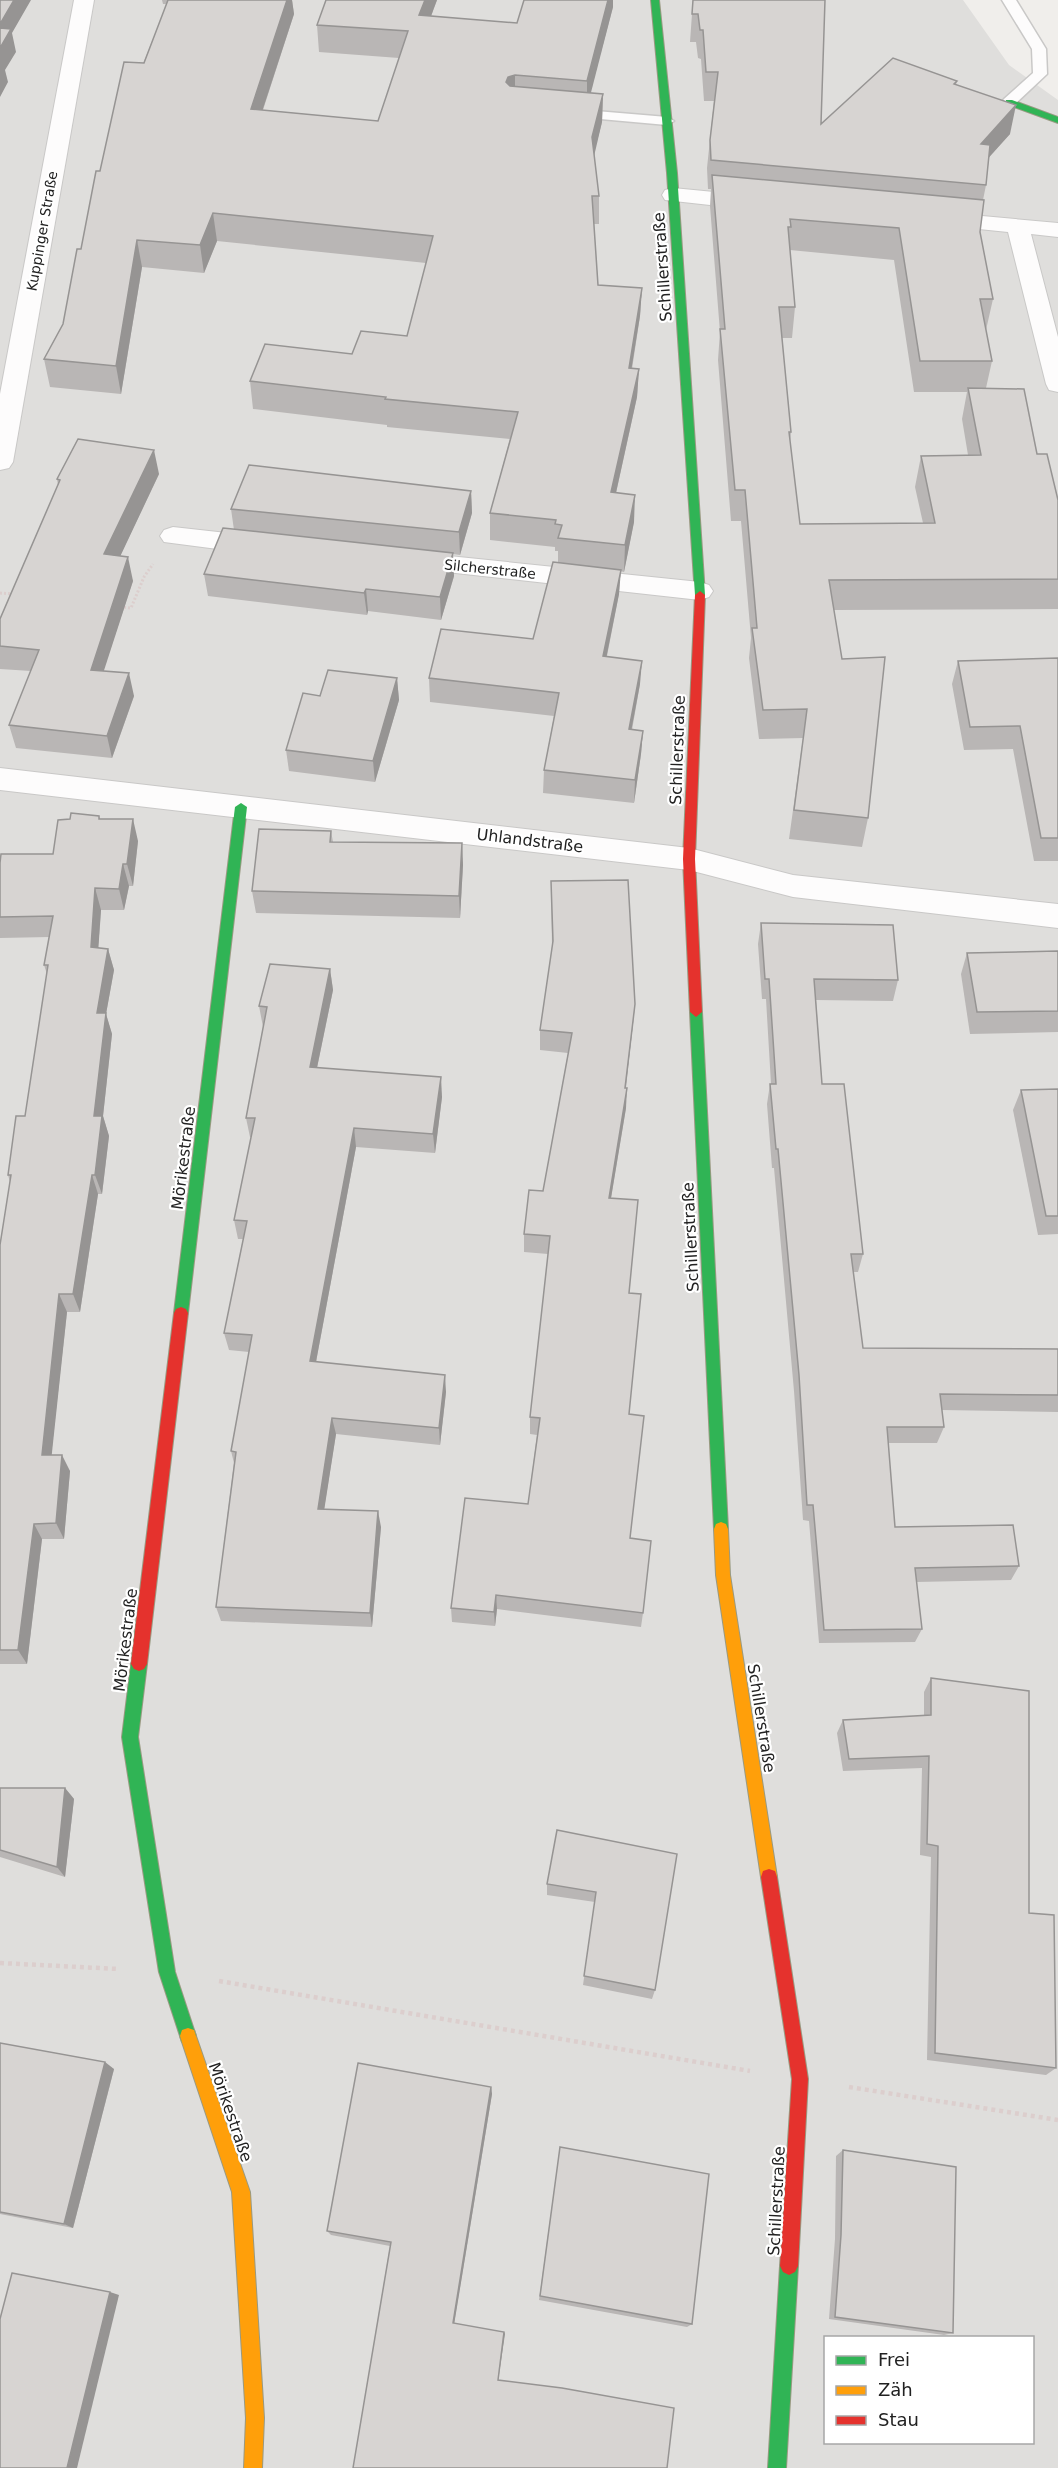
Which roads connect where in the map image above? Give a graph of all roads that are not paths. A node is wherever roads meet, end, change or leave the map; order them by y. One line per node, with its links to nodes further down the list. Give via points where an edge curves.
1 (84, 0): 14 (street, Kuppinger Straße)
2 (656, 0): 7 (street, Schillerstraße)
3 (1009, 0): 4 (lane, via 1039,49 1040,74)
4 (1009, 102): 6 (street)
5 (562, 112): 7 (lane)
6 (1058, 120)
7 (667, 121): 8 (street, Schillerstraße)
8 (674, 195): 9 (street); 18 (street, Schillerstraße)
9 (781, 205)
10 (911, 217): 11 (street)
11 (1018, 226): 12 (street); 13 (street)
12 (1058, 230)
13 (1058, 384)
14 (0, 462)
15 (173, 536): 16 (street)
16 (290, 548)
17 (384, 558): 18 (street, Silcherstraße)
18 (700, 591): 21 (street, Schillerstraße)
19 (0, 779): 20 (street, Uhlandstraße)
20 (242, 807): 21 (street, Uhlandstraße); 23 (street, Mörikestraße, via 130,1737 167,1972 241,2192 255,2418)
21 (689, 859): 22 (street, Uhlandstraße, via 793,886); 24 (street, Schillerstraße, via 723,1575 800,2079)
22 (1058, 916)
23 (253, 2468)
24 (777, 2468)

